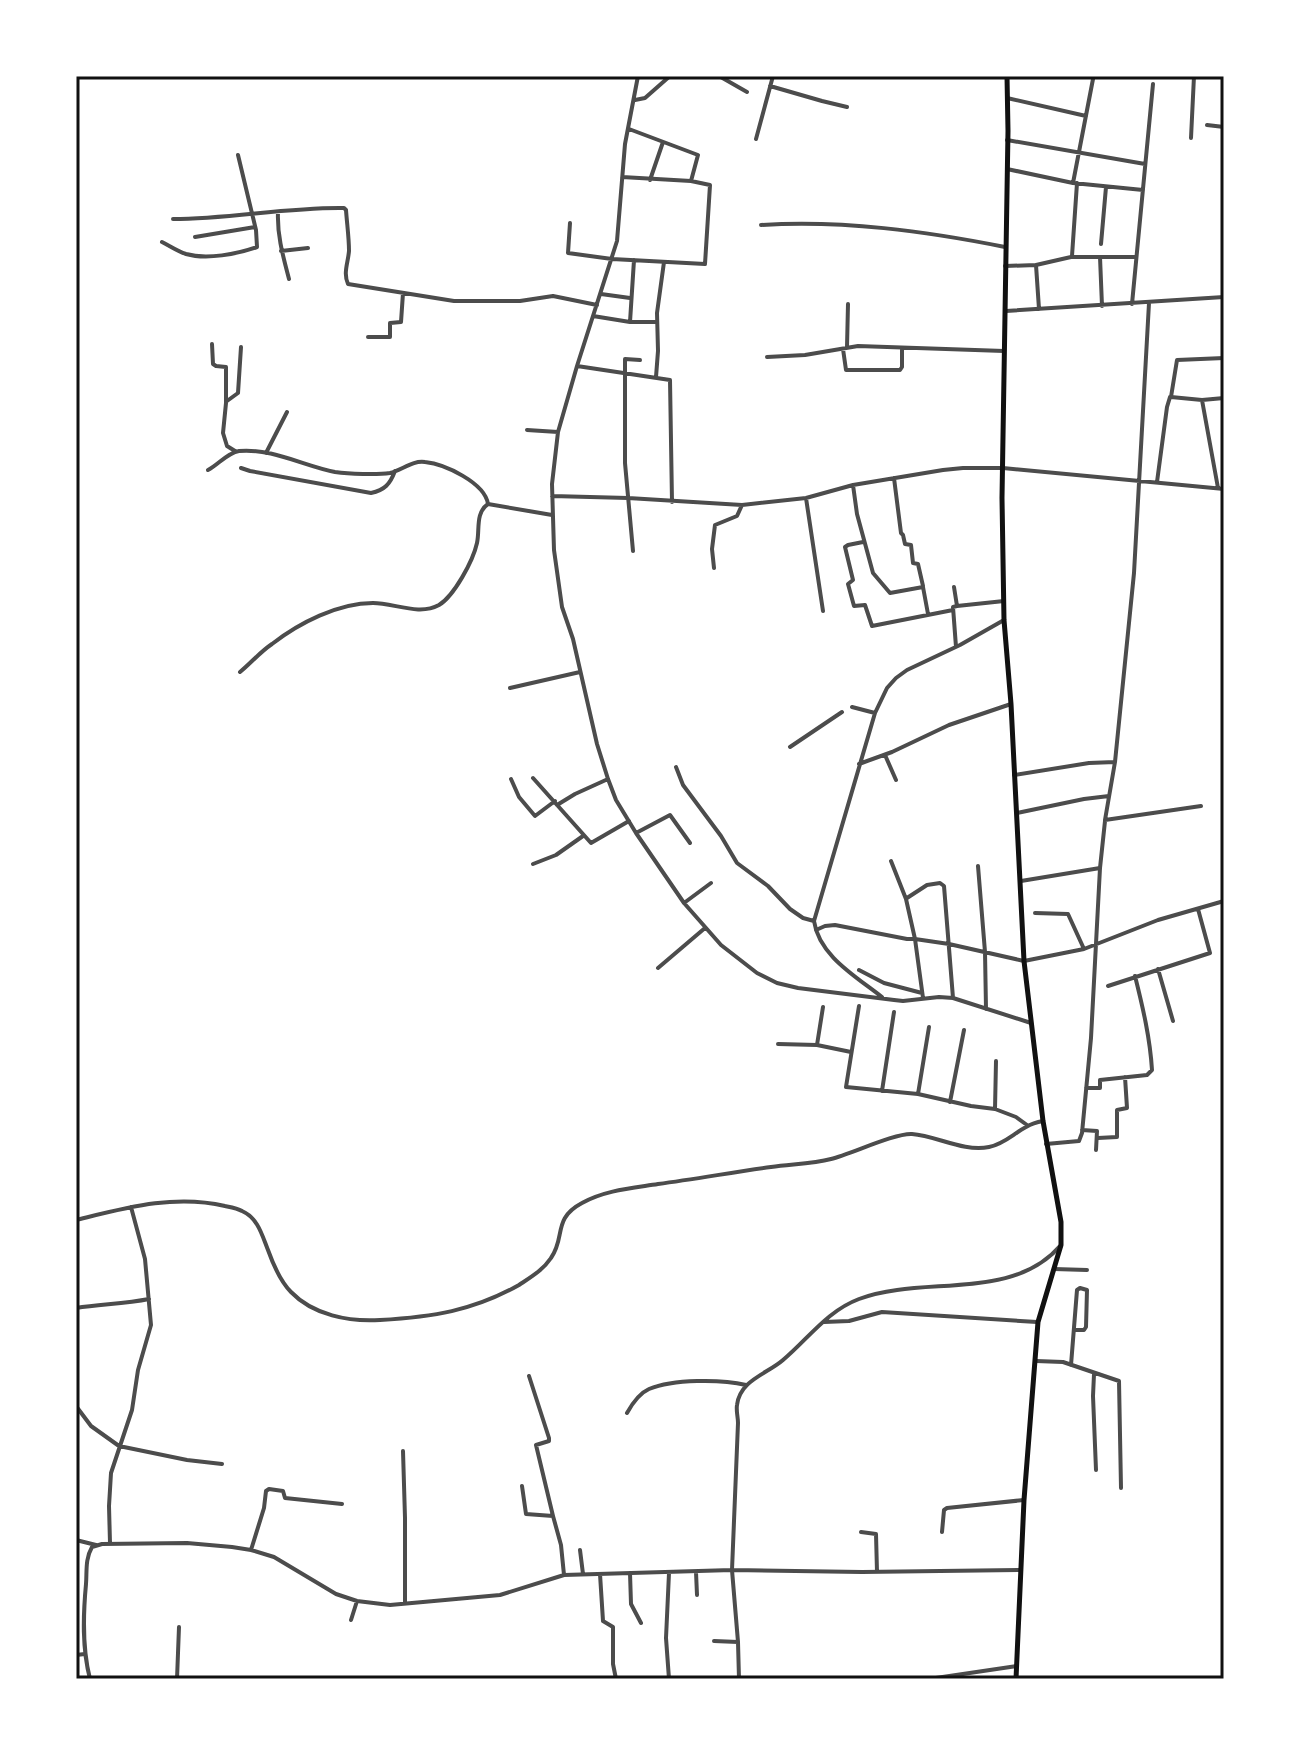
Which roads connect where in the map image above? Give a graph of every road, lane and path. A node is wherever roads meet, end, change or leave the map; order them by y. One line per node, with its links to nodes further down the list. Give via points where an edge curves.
1 (638, 76): 12 (street)
2 (670, 76): 12 (street, via 649,96)
3 (719, 76): 10 (street)
4 (773, 76): 9 (street)
5 (1007, 76): 11 (main road)
6 (1194, 76): 18 (street)
7 (1093, 79): 14 (street)
8 (1153, 84): 24 (street)
9 (770, 86): 13 (street); 19 (street)
10 (747, 92)
11 (1007, 98): 14 (street); 20 (main road)
12 (635, 100): 17 (street)
13 (847, 107)
14 (1086, 116): 22 (street)
15 (1207, 125): 16 (street)
16 (1224, 127)
17 (629, 129): 21 (street); 26 (street)
18 (1191, 138)
19 (756, 139)
20 (1007, 140): 22 (street); 25 (main road)
21 (663, 142): 27 (street); 28 (street, via 698,155)
22 (1079, 152): 24 (street); 29 (street)
23 (238, 155): 33 (street)
24 (1145, 164): 31 (street)
25 (1007, 169): 29 (street); 41 (main road)
26 (622, 177): 27 (street); 47 (street)
27 (650, 180): 28 (street)
28 (691, 181): 49 (street, via 711,187 705,264)
29 (1075, 183): 30 (street); 44 (street)
30 (1106, 187): 31 (street); 40 (street)
31 (1143, 190): 46 (street)
32 (278, 212): 33 (street); 43 (street); 53 (street, via 345,208 345,281)
33 (252, 213): 34 (street); 37 (street)
34 (173, 219)
35 (570, 223): 47 (street, via 568,253)
36 (761, 225): 41 (street, via 911,230)
37 (255, 227): 38 (street); 39 (street, via 257,247 237,252 198,256)
38 (195, 237)
39 (162, 242)
40 (1101, 244)
41 (1005, 247): 51 (main road)
42 (308, 248): 43 (street)
43 (281, 251): 52 (street)
44 (1071, 257): 45 (street); 50 (street)
45 (1100, 257): 46 (street); 61 (street)
46 (1136, 257): 59 (street)
47 (612, 259): 48 (street); 54 (street)
48 (634, 260): 49 (street); 56 (street)
49 (664, 262): 66 (street)
50 (1036, 265): 51 (street); 62 (street)
51 (1005, 266): 63 (main road)
52 (289, 279)
53 (403, 293): 60 (street, via 454,301 555,296); 67 (street, via 401,322 390,323 390,337)
54 (601, 294): 56 (street); 60 (street)
55 (1224, 297): 57 (street)
56 (631, 298): 65 (street)
57 (1149, 303): 59 (street); 93 (street)
58 (848, 304): 70 (street)
59 (1132, 304): 61 (street)
60 (597, 305): 64 (street)
61 (1102, 306): 62 (street)
62 (1039, 309): 63 (street)
63 (1004, 311): 72 (main road)
64 (593, 316): 65 (street); 76 (street)
65 (630, 322): 66 (street)
66 (657, 322): 78 (street)
67 (368, 337)
68 (212, 344): 82 (street, via 213,364 226,367)
69 (241, 347): 82 (street, via 238,393)
70 (845, 348): 71 (street); 71 (street, via 846,370 900,370); 73 (street)
71 (902, 348): 72 (street)
72 (1004, 351): 89 (main road)
73 (767, 357)
74 (1224, 358): 79 (street, via 1177,360)
75 (640, 360): 77 (street, via 626,359)
76 (577, 366): 77 (street); 85 (street)
77 (625, 374): 78 (street); 98 (street)
78 (656, 377): 100 (street, via 671,382)
79 (1171, 397): 81 (street); 94 (street)
80 (1224, 398): 81 (street)
81 (1202, 400): 96 (street)
82 (226, 403): 86 (street, via 223,433)
83 (287, 412): 87 (street)
84 (527, 430): 85 (street)
85 (558, 432): 97 (street)
86 (235, 451): 87 (street); 90 (street)
87 (265, 453): 91 (street, via 336,472)
88 (241, 468): 91 (street, via 371,493 386,487)
89 (1003, 468): 92 (street); 93 (street); 109 (main road)
90 (208, 470)
91 (395, 471): 101 (street, via 430,463 472,481)
92 (894, 478): 95 (street); 107 (street, via 901,533 911,545)
93 (1139, 481): 94 (street); 124 (street)
94 (1157, 482): 96 (street)
95 (853, 485): 99 (street); 104 (street)
96 (1221, 488)
97 (552, 496): 98 (street); 103 (street)
98 (628, 498): 100 (street); 105 (street)
99 (806, 498): 102 (street); 111 (street)
100 (672, 502): 102 (street)
101 (488, 504): 103 (street); 115 (street, via 480,512 475,551 443,602 426,610 355,604 292,630)
102 (742, 505): 106 (street, via 737,516 715,525)
103 (552, 515): 116 (street, via 562,607)
104 (863, 542): 107 (street, via 873,573 889,592); 112 (street, via 845,547 853,580 848,584 854,606 865,605 872,626)
105 (633, 551)
106 (714, 568)
107 (923, 587): 112 (street)
108 (954, 587): 110 (street)
109 (1004, 601): 110 (street); 113 (main road)
110 (955, 608): 112 (street); 114 (street)
111 (823, 611)
112 (928, 614)
113 (1004, 620): 114 (street); 118 (main road)
114 (956, 647): 121 (street, via 896,678)
115 (240, 672)
116 (580, 672): 117 (street); 130 (street)
117 (510, 688)
118 (1011, 704): 123 (street); 127 (main road)
119 (852, 707): 121 (street)
120 (842, 712): 122 (street)
121 (875, 713): 125 (street)
122 (790, 747)
123 (885, 755): 125 (street); 131 (street)
124 (1115, 762): 127 (street); 132 (street)
125 (859, 764): 152 (street)
126 (676, 767): 152 (street, via 737,863 790,909)
127 (1014, 775): 135 (main road)
128 (533, 778): 133 (street)
129 (511, 779): 133 (street, via 535,816)
130 (608, 779): 133 (street); 137 (street)
131 (896, 780)
132 (1109, 796): 135 (street); 136 (street)
133 (556, 803): 139 (street)
134 (1201, 806): 136 (street)
135 (1017, 813): 145 (main road)
136 (1105, 820): 144 (street)
137 (629, 821): 138 (street); 139 (street, via 593,842)
138 (636, 833): 140 (street, via 670,815); 149 (street)
139 (583, 836): 142 (street)
140 (690, 843)
141 (891, 861): 147 (street)
142 (533, 864)
143 (978, 866): 159 (street)
144 (1100, 868): 145 (street); 156 (street)
145 (1021, 881): 160 (main road)
146 (711, 883): 149 (street)
147 (906, 899): 155 (street); 157 (street, via 927,885 942,884)
148 (1224, 901): 150 (street)
149 (684, 903): 153 (street)
150 (1198, 909): 156 (street); 162 (street, via 1210,953)
151 (1035, 913): 158 (street, via 1068,914)
152 (814, 921): 154 (street)
153 (705, 928): 161 (street); 167 (street, via 757,973 777,983)
154 (816, 930): 155 (street, via 835,925); 167 (street, via 831,955)
155 (915, 939): 157 (street); 166 (street)
156 (1096, 943): 158 (street); 182 (street)
157 (949, 944): 159 (street); 168 (street)
158 (1084, 949): 160 (street)
159 (985, 952): 160 (street); 171 (street)
160 (1024, 961): 174 (main road)
161 (658, 968)
162 (1158, 969): 164 (street); 173 (street)
163 (859, 970): 166 (street)
164 (1135, 976): 165 (street); 181 (street, via 1152,1070)
165 (1108, 986)
166 (923, 996): 167 (street, via 903,1001); 168 (street)
167 (882, 998)
168 (953, 998): 171 (street)
169 (859, 1006): 179 (street)
170 (823, 1007): 178 (street)
171 (986, 1009): 174 (street)
172 (894, 1012): 183 (street)
173 (1173, 1021)
174 (1031, 1023): 187 (main road)
175 (929, 1027): 184 (street)
176 (964, 1030): 185 (street)
177 (778, 1044): 178 (street)
178 (817, 1045): 179 (street)
179 (851, 1052): 183 (street, via 846,1087)
180 (996, 1061): 186 (street)
181 (1125, 1077): 182 (street); 190 (street, via 1127,1108 1117,1110 1117,1137)
182 (1086, 1088): 189 (street)
183 (882, 1091): 184 (street)
184 (918, 1094): 185 (street)
185 (950, 1102): 186 (street)
186 (995, 1109): 188 (street)
187 (1043, 1121): 188 (street); 191 (main road)
188 (1028, 1125): 193 (street, via 993,1146 910,1134 819,1162 594,1197 568,1212 553,1256 539,1272 504,1293 473,1307 378,1320 344,1319 318,1311 290,1292 257,1223 242,1210 207,1202)
189 (1082, 1130): 190 (street, via 1097,1131); 191 (street, via 1079,1141)
190 (1098, 1138): 192 (street)
191 (1046, 1144): 195 (main road)
192 (1096, 1150)
193 (131, 1207): 194 (street); 198 (street)
194 (76, 1220)
195 (1061, 1245): 196 (main road); 200 (street, via 1045,1262 1021,1274 883,1291 847,1303)
196 (1054, 1269): 197 (street); 201 (main road)
197 (1087, 1270)
198 (149, 1299): 199 (street); 210 (street, via 151,1325)
199 (76, 1308)
200 (821, 1322): 201 (street, via 882,1312); 207 (street, via 785,1359)
201 (1038, 1322): 203 (main road)
202 (1074, 1330): 202 (street, via 1077,1290 1080,1288 1087,1290 1086,1327); 204 (street)
203 (1035, 1361): 204 (street); 216 (main road)
204 (1071, 1365): 205 (street)
205 (1094, 1374): 213 (street); 215 (street, via 1119,1381)
206 (529, 1376): 218 (street, via 549,1438 536,1445)
207 (746, 1385): 209 (street, via 668,1384 649,1389); 226 (street, via 737,1404)
208 (76, 1406): 210 (street, via 91,1426)
209 (627, 1413)
210 (119, 1446): 212 (street); 222 (street, via 111,1473)
211 (403, 1451): 237 (street)
212 (222, 1464)
213 (1096, 1470)
214 (522, 1486): 218 (street, via 526,1514)
215 (1121, 1488)
216 (1024, 1500): 220 (street, via 947,1508); 227 (main road)
217 (342, 1504): 224 (street, via 285,1498 283,1491 269,1489)
218 (553, 1516): 234 (street)
219 (861, 1532): 229 (street, via 876,1534)
220 (942, 1532)
221 (76, 1540): 223 (street)
222 (110, 1543): 223 (street); 224 (street)
223 (96, 1545): 238 (street, via 87,1557)
224 (251, 1550): 236 (street)
225 (580, 1550): 232 (street)
226 (735, 1570): 228 (street); 229 (street); 244 (street)
227 (1021, 1570): 229 (street); 247 (main road)
228 (696, 1572): 231 (street); 235 (street)
229 (877, 1572)
230 (630, 1573): 231 (street); 233 (street); 241 (street, via 631,1604)
231 (669, 1573): 251 (street)
232 (583, 1574): 233 (street); 234 (street)
233 (600, 1574): 250 (street, via 603,1618 613,1628)
234 (564, 1575): 237 (street, via 500,1595)
235 (697, 1595)
236 (357, 1601): 237 (street); 240 (street)
237 (405, 1604)
238 (83, 1606): 239 (street); 245 (street)
239 (76, 1611)
240 (351, 1620)
241 (641, 1623)
242 (179, 1627): 249 (street)
243 (714, 1641): 244 (street)
244 (738, 1642): 252 (street)
245 (85, 1654): 246 (street); 248 (street)
246 (76, 1655)
247 (1017, 1666): 253 (street); 254 (main road)
248 (90, 1679)
249 (177, 1679)
250 (616, 1679)
251 (669, 1679)
252 (739, 1679)
253 (929, 1679)
254 (1016, 1679)

